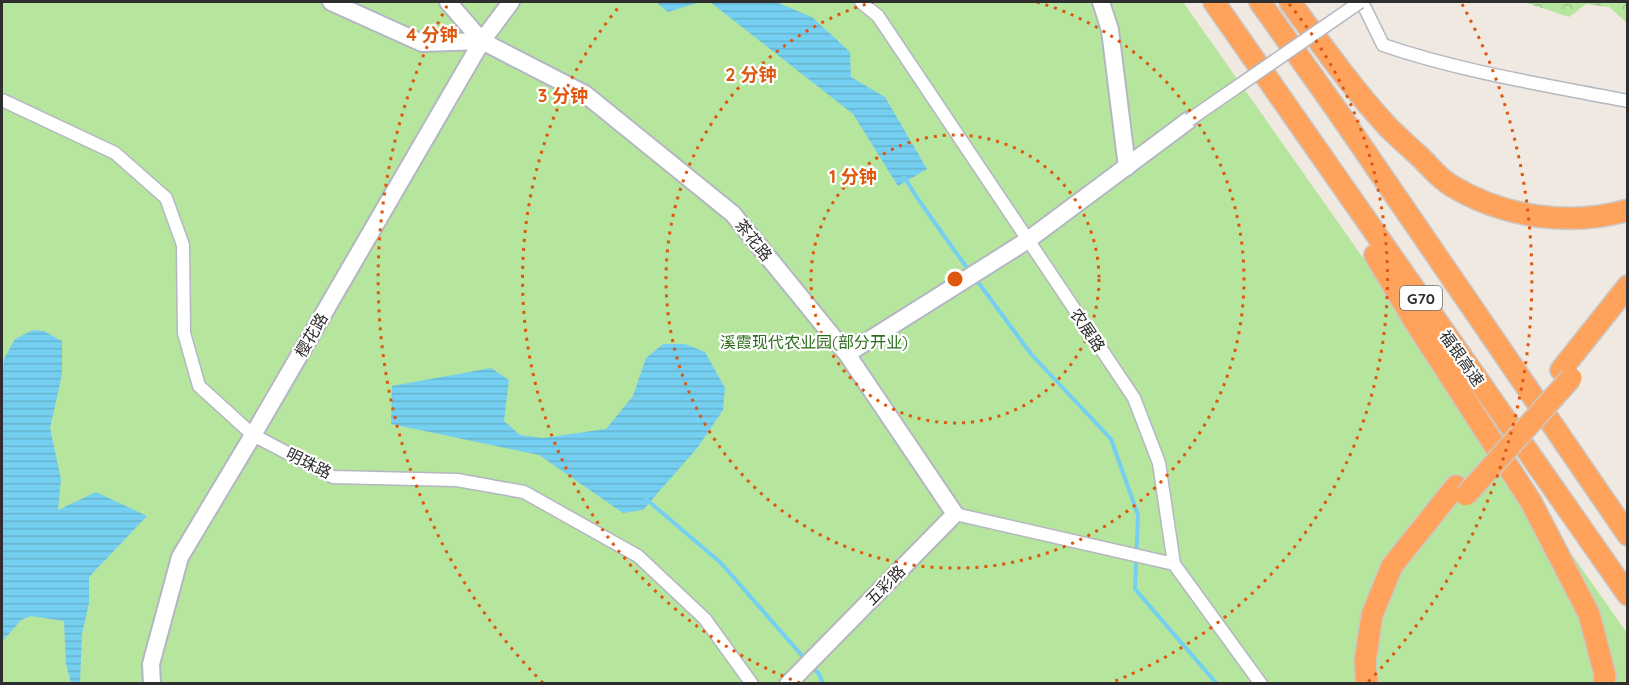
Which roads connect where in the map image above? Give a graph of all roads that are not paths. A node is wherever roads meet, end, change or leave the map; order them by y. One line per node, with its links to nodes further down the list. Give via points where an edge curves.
1 (331, 2): 10 (street, via 422,43)
2 (448, 2): 10 (street)
3 (511, 2): 10 (street, 樱花路)
4 (861, 2): 17 (street, 农展路, via 878,16)
5 (1101, 2): 15 (street, via 1110,30)
6 (1214, 2): 11 (highway, 福银高速 / G70)
7 (1260, 2): 25 (highway, G70)
8 (1290, 2): 16 (highway, via 1389,128 1450,185 1488,204 1522,214 1568,218)
9 (1361, 2): 13 (street, via 1383,45 1524,81); 14 (street, bridge)
10 (482, 40): 20 (street, 茶花路, via 585,94 733,214); 22 (street, 樱花路)
11 (1279, 95): 27 (highway, 福银高速 / G70); 34 (highway, via 1415,322 1531,502 1588,614)
12 (2, 100): 22 (street, 明珠路, via 115,153 166,198 183,245 184,333 199,386)
13 (1628, 101)
14 (1189, 120): 15 (street)
15 (1126, 167): 17 (street)
16 (1628, 210)
17 (1028, 240): 20 (street); 26 (street, 农展路, via 1134,398 1159,463)
18 (1628, 286): 21 (highway)
19 (1628, 309): 21 (highway)
20 (847, 354): 24 (street, 茶花路)
21 (1566, 374): 23 (highway, bridge)
22 (253, 435): 28 (street, 樱花路, via 180,557 151,664); 29 (street, 明珠路, via 333,477 457,480 524,492 638,556 705,619)
23 (1461, 490): 32 (highway, via 1392,566 1372,615 1365,662); 33 (highway, via 1403,573 1384,618 1377,662)
24 (956, 514): 26 (street); 30 (street, 五彩路)
25 (1628, 535)
26 (1174, 564): 31 (street, 农展路)
27 (1628, 596)
28 (152, 684)
29 (752, 684)
30 (788, 684)
31 (1261, 684)
32 (1367, 684)
33 (1380, 684)
34 (1604, 684)

